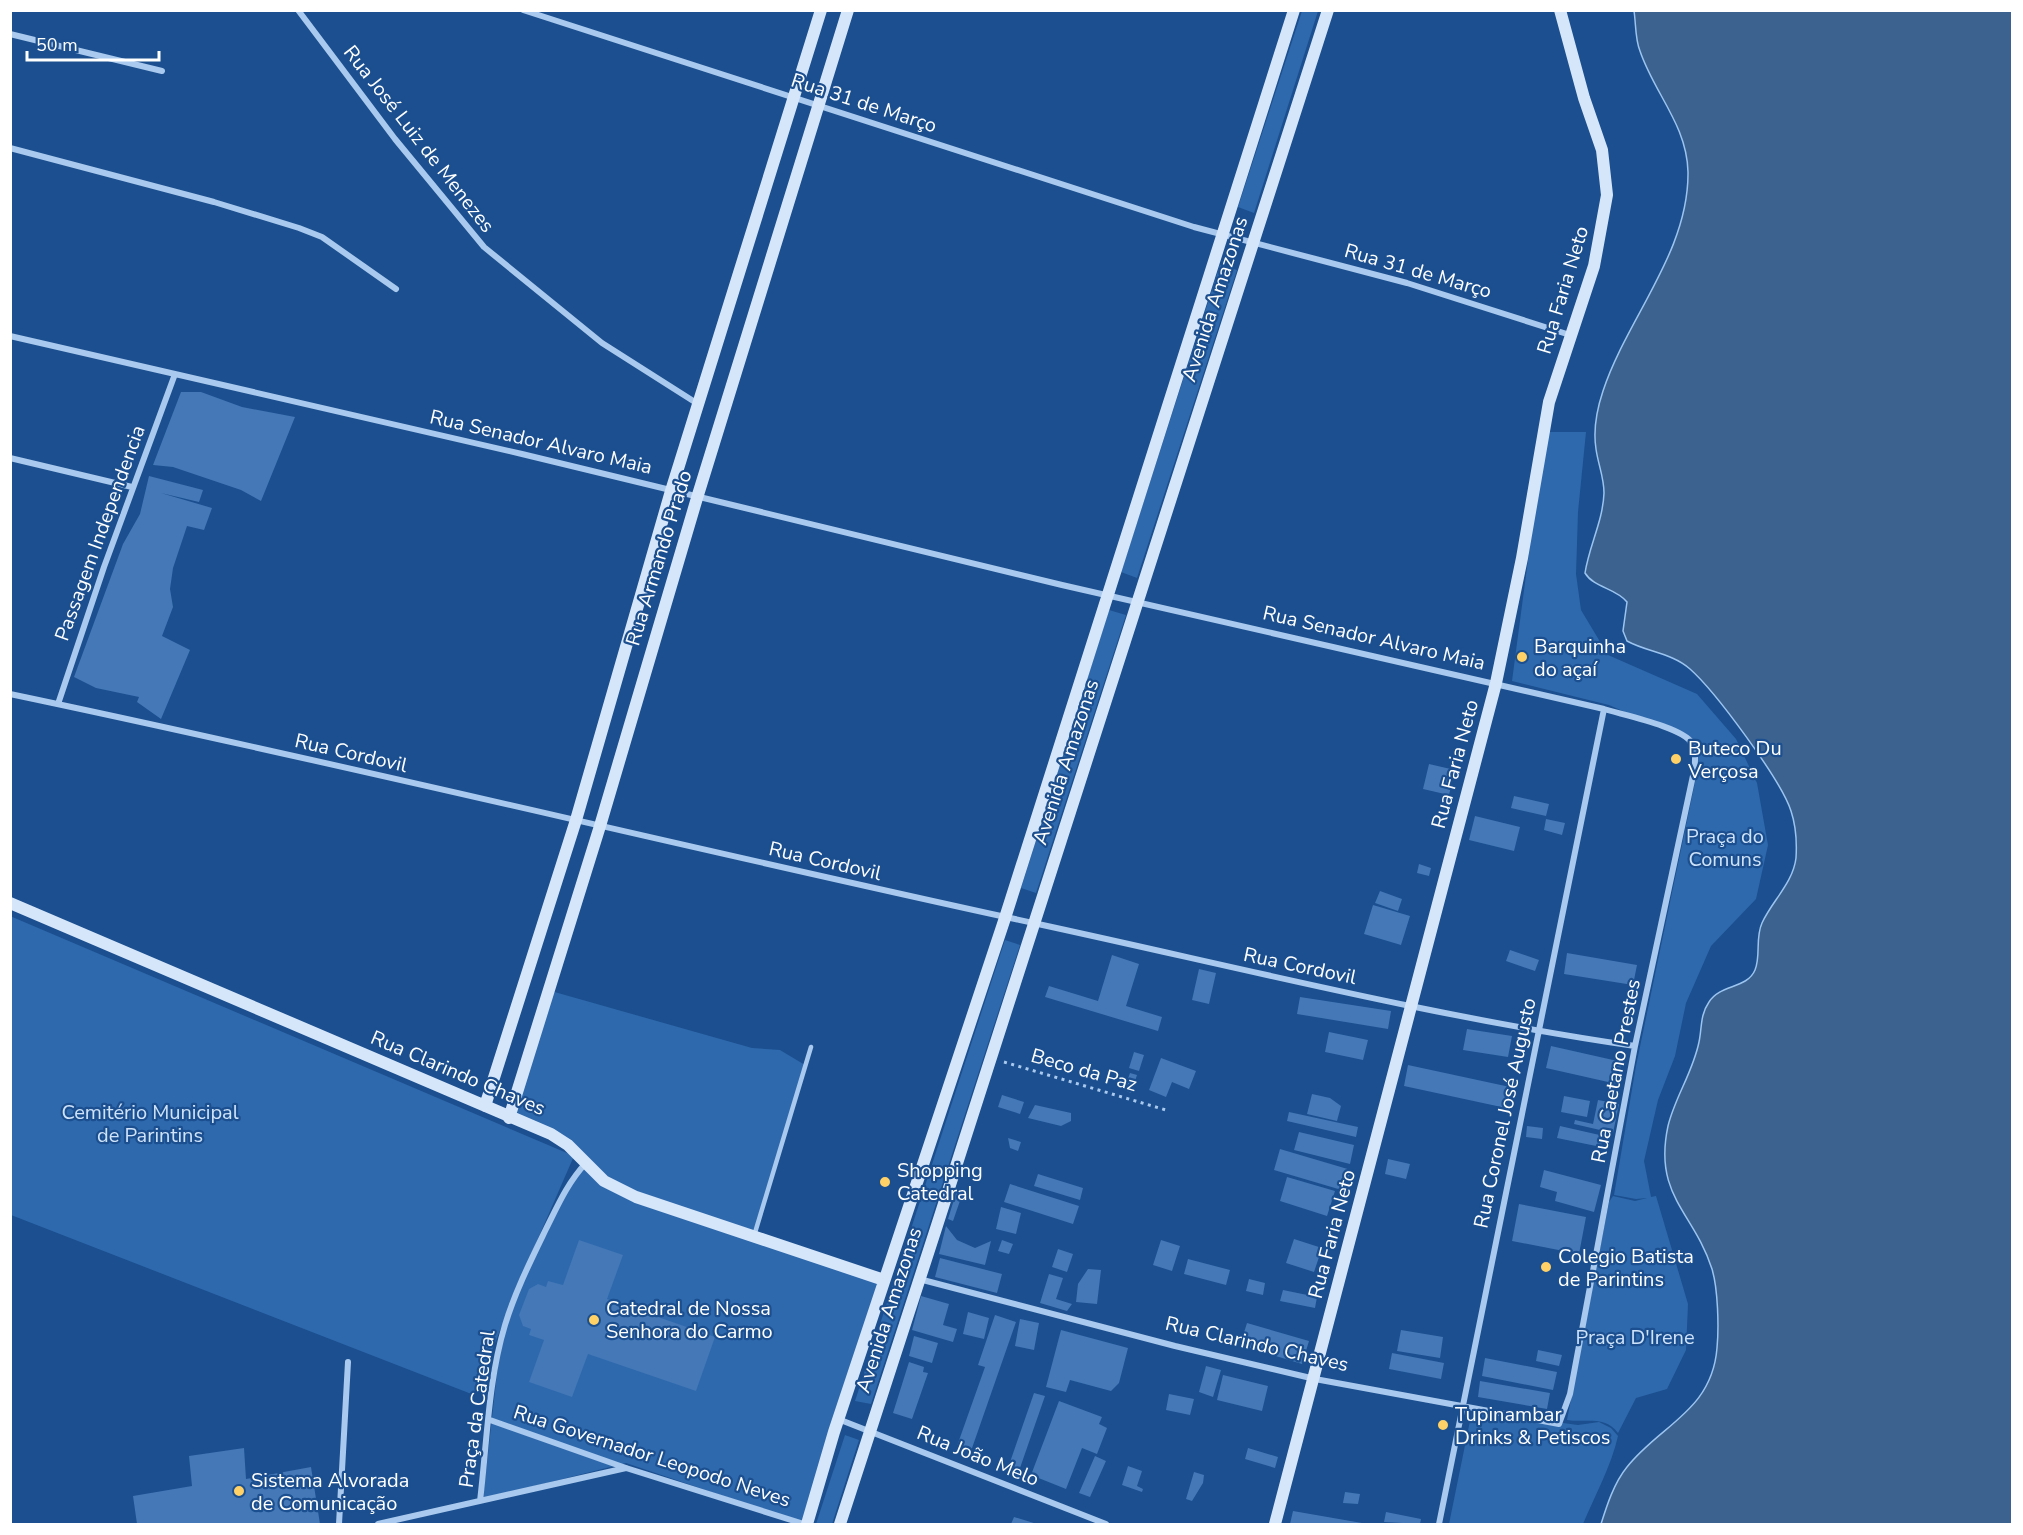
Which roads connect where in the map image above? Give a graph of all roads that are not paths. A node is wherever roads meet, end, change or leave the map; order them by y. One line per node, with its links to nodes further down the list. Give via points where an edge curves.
1 (298, 10): 21 (street, Rua José Luiz de Menezes, via 395,139 484,247 602,343)
2 (523, 10): 9 (street, Rua 31 de Março)
3 (553, 10): 9 (street)
4 (821, 10): 12 (street, Rua Armando Prado)
5 (848, 10): 13 (street, Rua Armando Prado)
6 (1294, 10): 15 (street, Avenida Amazonas)
7 (1328, 10): 16 (street, Avenida Amazonas)
8 (1560, 10): 18 (street, Rua Faria Neto, via 1602,150 1607,195 1594,266)
9 (550, 19): 12 (street, Rua 31 de Março)
10 (10, 34): 11 (street)
11 (162, 71)
12 (793, 97): 13 (street, Rua 31 de Março); 21 (street, Rua Armando Prado)
13 (819, 104): 15 (street, Rua 31 de Março); 25 (street, Rua Armando Prado)
14 (10, 148): 17 (street, via 298,228 322,237)
15 (1223, 234): 16 (street, Rua 31 de Março); 26 (street, Avenida Amazonas)
16 (1255, 244): 18 (street, Rua 31 de Março, via 1407,283); 27 (street, Avenida Amazonas)
17 (396, 289)
18 (1570, 335): 28 (street, Rua Faria Neto, via 1549,402)
19 (10, 336): 20 (street, Rua Senador Alvaro Maia)
20 (175, 374): 23 (street, Passagem Independencia); 24 (street, Rua Senador Alvaro Maia)
21 (699, 404): 24 (street, Rua Armando Prado)
22 (10, 458): 23 (street)
23 (132, 487): 30 (street, Passagem Independencia)
24 (671, 491): 25 (street, Rua Senador Alvaro Maia); 33 (street, Rua Armando Prado)
25 (697, 498): 26 (street, Rua Senador Alvaro Maia); 34 (street, Rua Armando Prado)
26 (1107, 594): 27 (street, Rua Senador Alvaro Maia); 36 (street, Avenida Amazonas)
27 (1137, 601): 28 (street, Rua Senador Alvaro Maia); 37 (street, Avenida Amazonas)
28 (1496, 683): 31 (street, Rua Senador Alvaro Maia); 38 (street, Rua Faria Neto)
29 (10, 694): 30 (street, Rua Cordovil)
30 (58, 704): 33 (street, Rua Cordovil)
31 (1604, 709): 32 (street, Rua Senador Alvaro Maia, via 1680,733 1692,743); 39 (street, Rua Coronel José Augusto)
32 (1694, 754): 40 (street, Rua Caetano Prestes, via 1694,771)
33 (576, 820): 34 (street, Rua Cordovil); 42 (street, Rua Armando Prado)
34 (600, 826): 36 (street, Rua Cordovil); 43 (street, Rua Armando Prado)
35 (10, 903): 42 (street, Rua Clarindo Chaves)
36 (1005, 918): 37 (street, Rua Cordovil); 47 (street, Avenida Amazonas)
37 (1033, 923): 38 (street, Rua Cordovil); 46 (street, Avenida Amazonas, via 993,1059)
38 (1412, 1007): 39 (street, Rua Cordovil); 49 (street, Rua Faria Neto)
39 (1539, 1032): 40 (street, Rua Cordovil); 51 (street, Rua Coronel José Augusto)
40 (1635, 1046): 50 (street, Rua Caetano Prestes)
41 (811, 1047): 45 (lane)
42 (484, 1106): 43 (street, Rua Clarindo Chaves)
43 (509, 1118): 44 (street, Rua Clarindo Chaves, via 560,1138)
44 (587, 1162): 45 (street, Rua Clarindo Chaves, via 604,1180 636,1197); 52 (street, Praça da Catedral, via 557,1207 513,1304 499,1353)
45 (754, 1236): 47 (street, Rua Clarindo Chaves)
46 (918, 1279): 49 (street, Rua Clarindo Chaves); 54 (street, Avenida Amazonas)
47 (884, 1280): 53 (street, Avenida Amazonas)
48 (348, 1362): 57 (street)
49 (1315, 1379): 51 (street, Rua Clarindo Chaves); 62 (street, Rua Faria Neto)
50 (1570, 1394): 51 (street, Rua Clarindo Chaves, via 1562,1420 1554,1425)
51 (1461, 1407): 63 (street, Rua Coronel José Augusto)
52 (490, 1419): 55 (street, Rua Governador Leopodo Neves); 56 (street, Praça da Catedral)
53 (838, 1419): 54 (street, Rua João Melo); 59 (street, Avenida Amazonas)
54 (871, 1430): 60 (street, Avenida Amazonas); 61 (street, Rua João Melo)
55 (626, 1468): 56 (street); 59 (street, Rua Governador Leopodo Neves)
56 (480, 1501): 58 (street)
57 (339, 1524)
58 (378, 1524)
59 (806, 1524)
60 (840, 1524)
61 (1106, 1524)
62 (1275, 1524)
63 (1439, 1524)

